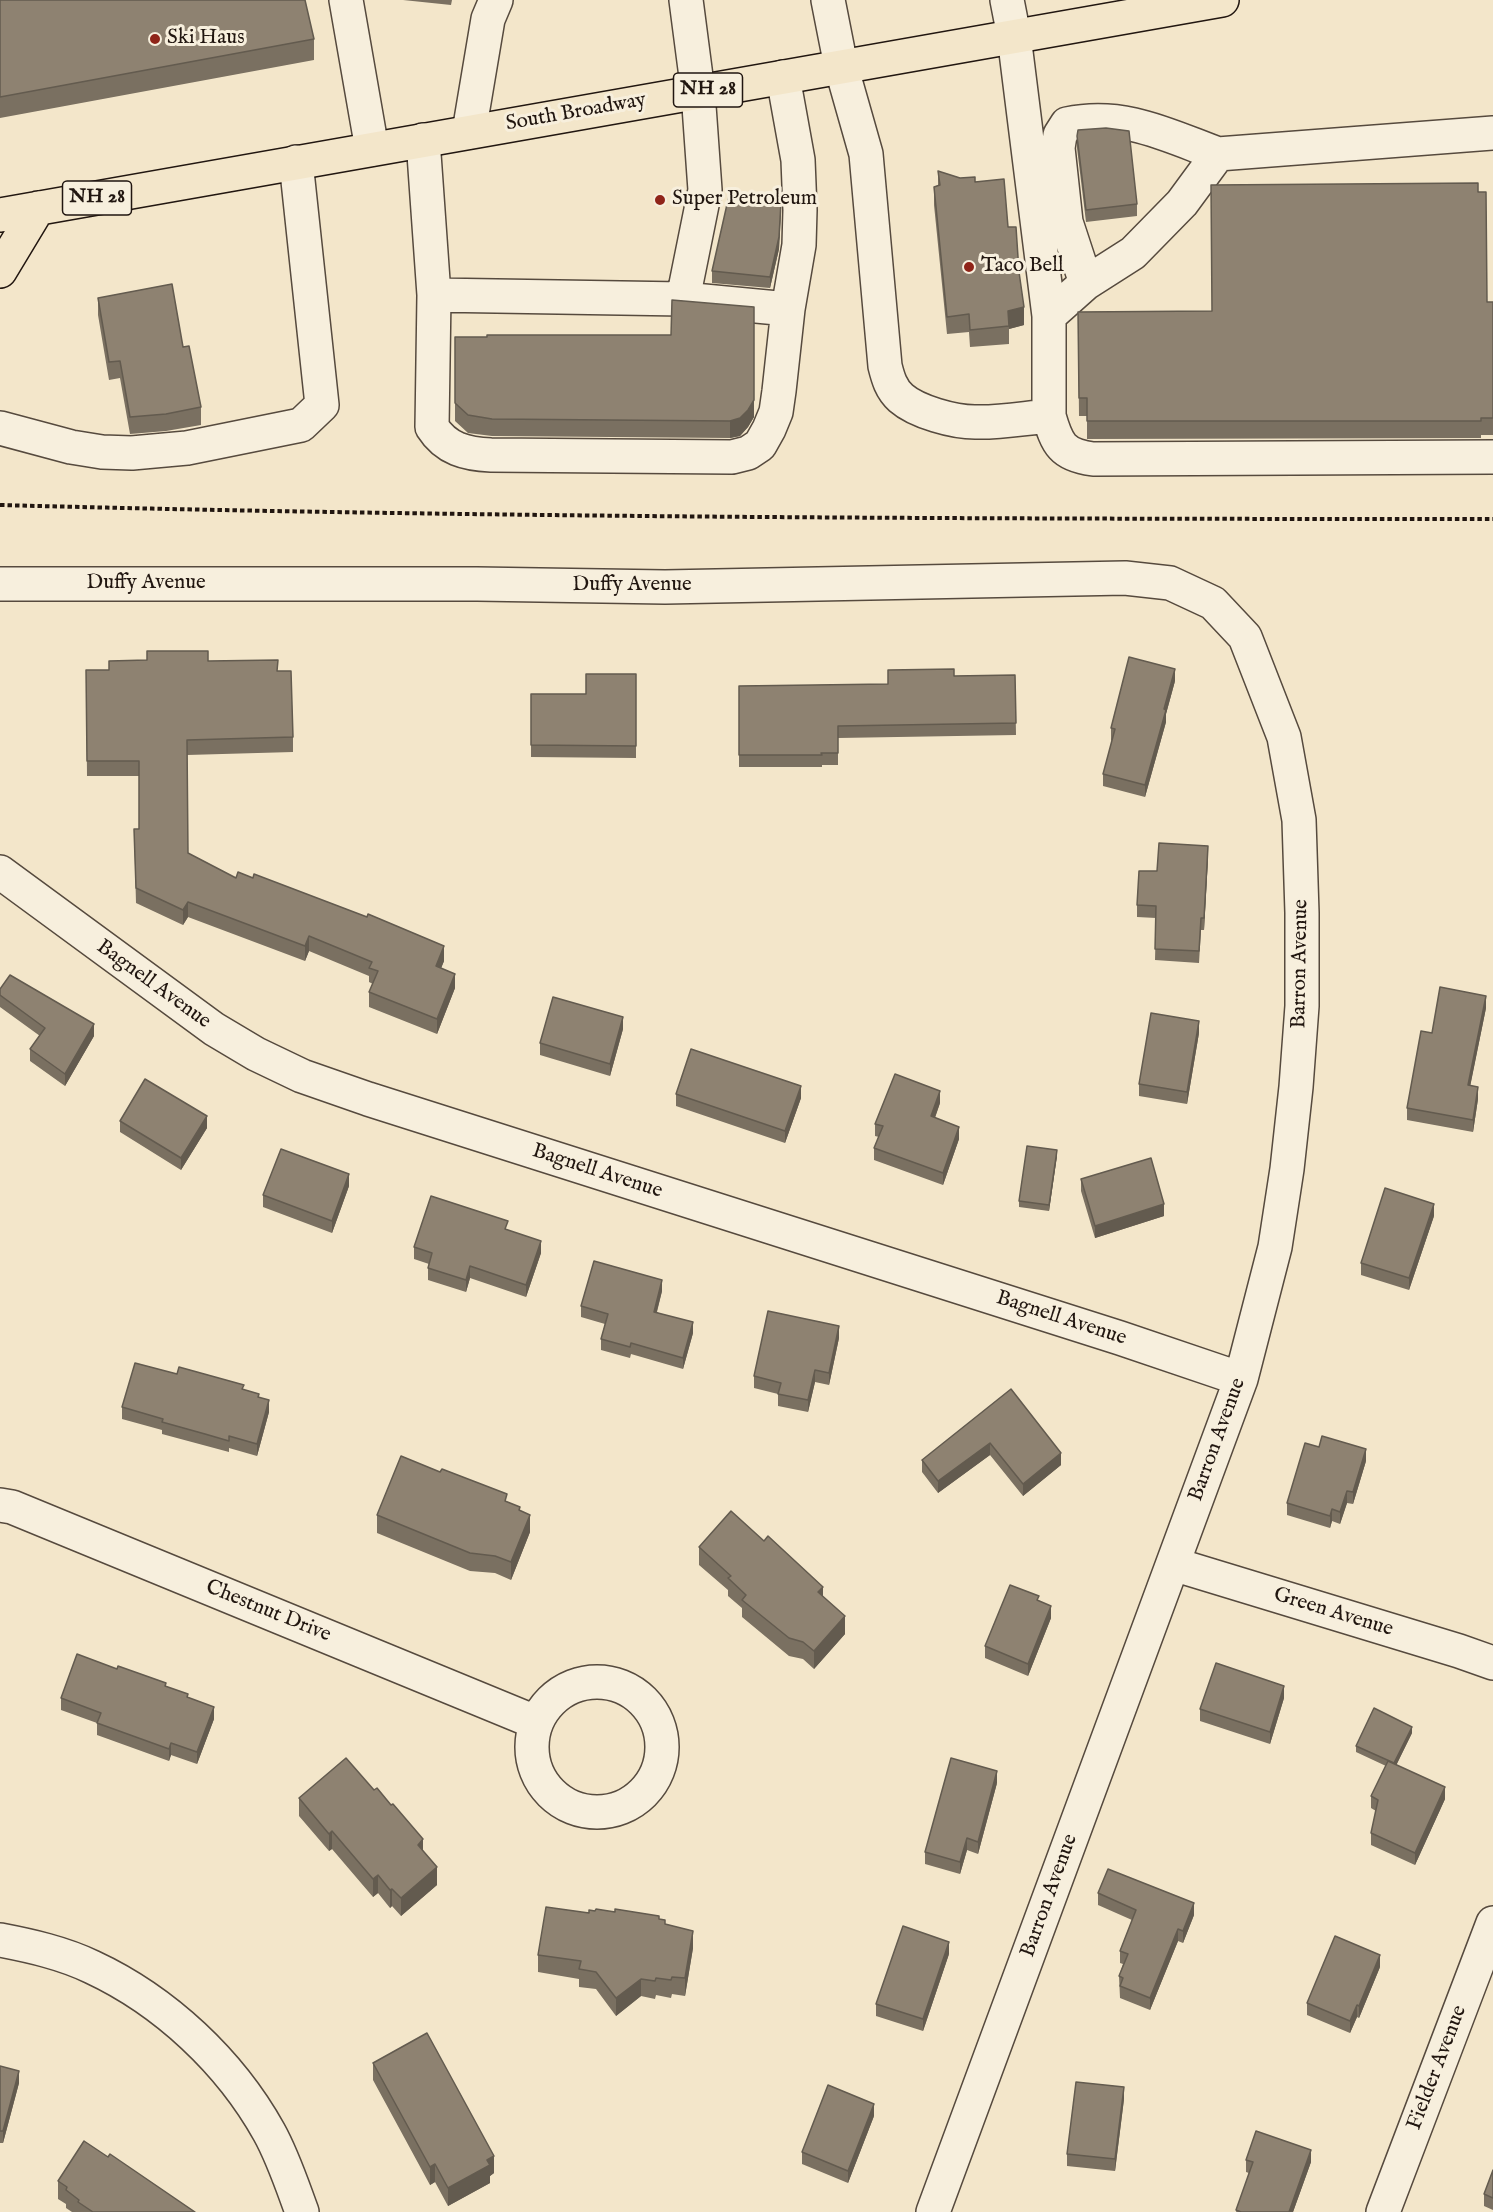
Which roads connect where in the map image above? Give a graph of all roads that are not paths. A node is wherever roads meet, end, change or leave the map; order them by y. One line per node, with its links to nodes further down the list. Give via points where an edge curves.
1 (346, 0): 14 (street)
2 (496, 0): 11 (street, via 488,19)
3 (686, 0): 10 (street)
4 (828, 0): 8 (street)
5 (1006, 0): 7 (street)
6 (1222, 0): 7 (main road, South Broadway / NH 28)
7 (1014, 36): 8 (main road, South Broadway / NH 28); 24 (street)
8 (841, 66): 9 (main road, South Broadway / NH 28); 25 (street, via 866,154 888,382 901,398 949,419 975,422)
9 (783, 76): 10 (main road, South Broadway / NH 28); 23 (street, via 798,160 800,210 799,245)
10 (698, 92): 11 (main road, South Broadway / NH 28); 22 (street, via 705,190)
11 (469, 132): 13 (main road, South Broadway / NH 28)
12 (1493, 133): 15 (street)
13 (423, 140): 14 (main road, South Broadway / NH 28); 21 (street)
14 (372, 149): 16 (main road, South Broadway / NH 28)
15 (1218, 154): 20 (street, via 1182,203 1133,253); 20 (street, via 1125,121 1067,124 1058,148 1066,222)
16 (296, 162): 17 (main road, South Broadway / NH 28); 26 (street, via 322,405 301,425 187,448 132,453 71,447)
17 (38, 208): 18 (main road, South Broadway / NH 28); 19 (main road)
18 (0, 215)
19 (0, 271)
20 (1086, 283): 24 (street)
21 (434, 295): 22 (street); 23 (street, via 432,427 453,448 470,454 732,457 748,453 760,444 776,412)
22 (683, 299): 23 (street)
23 (788, 309)
24 (1049, 316): 25 (street)
25 (1049, 416): 27 (street, via 1063,448 1076,457 1093,459)
26 (0, 428)
27 (1493, 457)
28 (0, 584): 29 (street, Duffy Avenue, via 665,587 1125,578 1170,583 1213,603)
29 (1245, 637): 31 (street, Barron Avenue, via 1284,738 1299,820 1302,1006 1287,1169 1275,1247)
30 (0, 872): 31 (street, Bagnell Avenue, via 214,1029 302,1076)
31 (1241, 1379): 33 (street, Barron Avenue)
32 (0, 1504): 35 (street, Chestnut Drive)
33 (1173, 1564): 34 (street, Green Avenue); 39 (street, Barron Avenue)
34 (1493, 1663)
35 (535, 1722)
36 (1493, 1923): 40 (street, Fielder Avenue)
37 (0, 1940): 38 (street, via 91,1966 140,1996 201,2043 229,2073 270,2133)
38 (302, 2212)
39 (933, 2212)
40 (1383, 2212)

